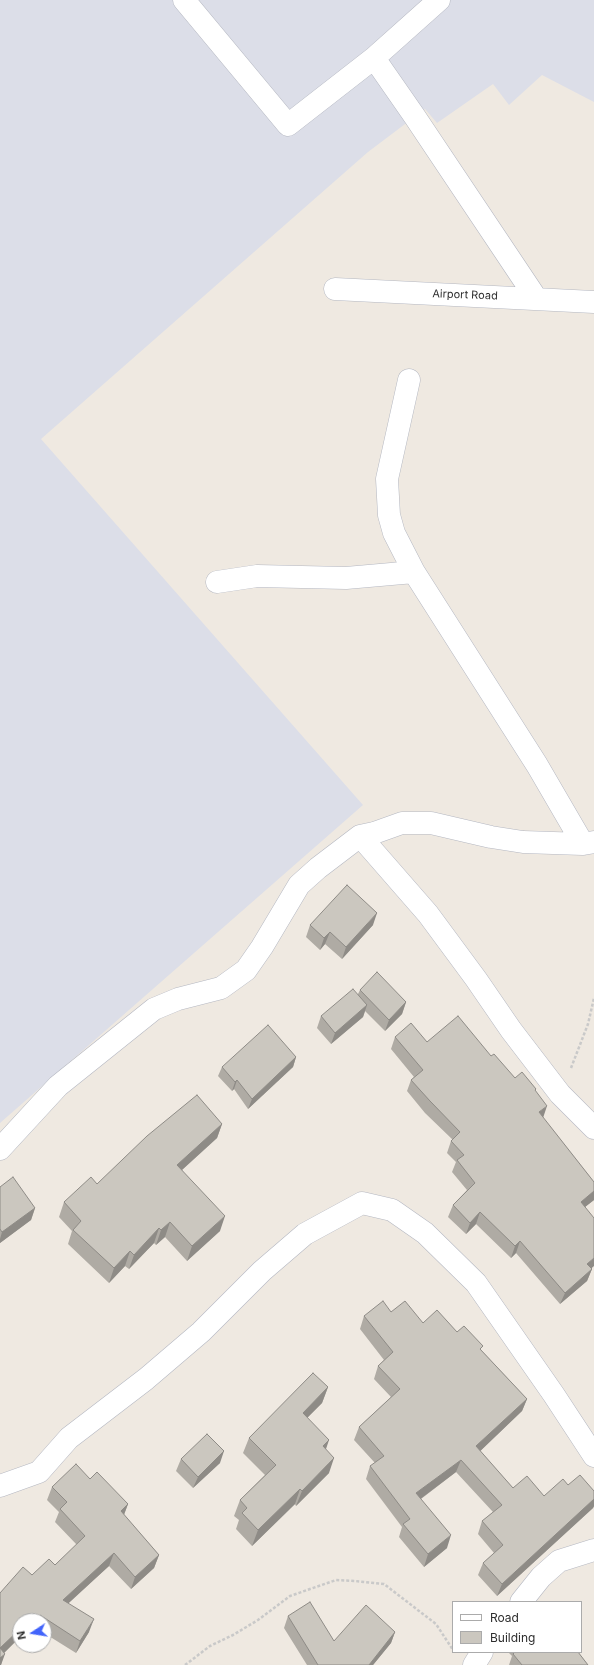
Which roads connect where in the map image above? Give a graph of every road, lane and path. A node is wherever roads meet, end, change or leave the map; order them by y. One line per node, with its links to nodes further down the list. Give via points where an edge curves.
1 (184, 0): 3 (street, via 288,125)
2 (439, 0): 3 (street)
3 (374, 58): 5 (street)
4 (335, 289): 5 (street, Airport Road)
5 (536, 298): 6 (street, Airport Road)
6 (594, 302)
7 (409, 380): 8 (street, via 387,479 389,515 394,533)
8 (414, 572): 9 (street, via 346,578 257,576); 11 (street)
9 (217, 582)
10 (360, 836): 11 (street, via 402,823 431,823 523,842); 13 (street, via 428,914); 15 (street, via 299,885 246,970 221,988 178,999 154,1009 58,1086)
11 (589, 843)
12 (594, 998): 13 (path, via 588,1024)
13 (560, 1094): 14 (street)
14 (594, 1128)
15 (0, 1149)
16 (594, 1456): 17 (street, via 476,1283 425,1233 392,1210 362,1203 305,1234 201,1332 146,1379 69,1438 39,1472)
17 (0, 1486)
18 (594, 1550): 19 (street, via 558,1560)
19 (522, 1601)
20 (452, 1648): 22 (path, via 436,1624 384,1584 336,1580 290,1596 258,1620 210,1646)
21 (481, 1653): 23 (street)
22 (185, 1665)
23 (474, 1665)

